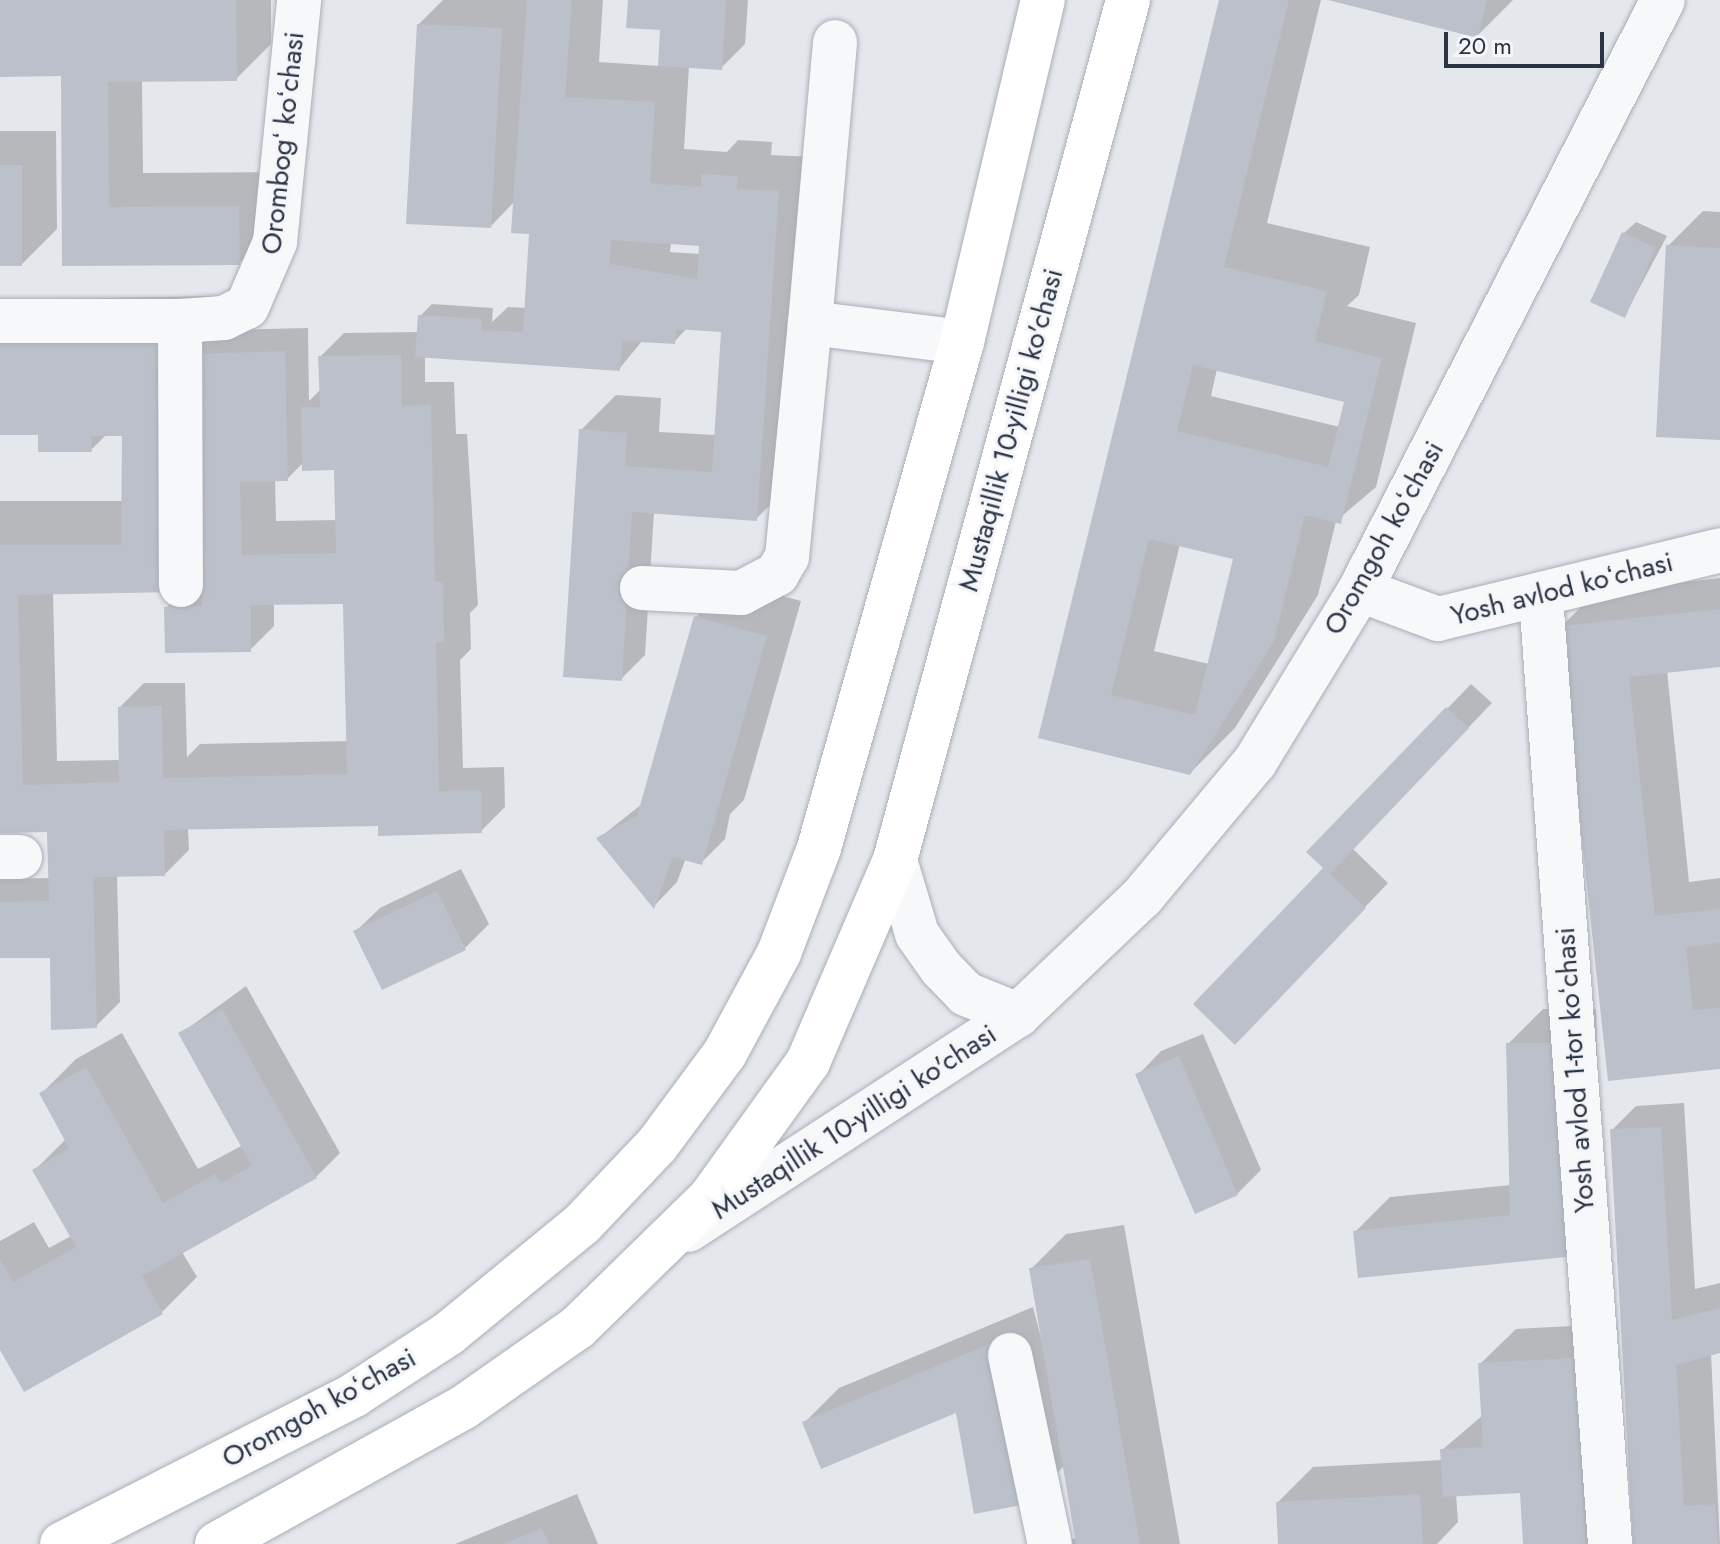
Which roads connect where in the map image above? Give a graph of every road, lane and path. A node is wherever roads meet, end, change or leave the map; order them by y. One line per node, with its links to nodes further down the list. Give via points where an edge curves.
1 (299, 0): 7 (street, Orombogʻ koʻchasi, via 275,242 262,285 247,307 224,318)
2 (1043, 0): 9 (main road)
3 (1128, 0): 15 (main road, Mustaqillik 10-yilligi ko'chasi)
4 (1663, 0): 13 (street, Oromgoh koʻchasi)
5 (835, 42): 8 (street)
6 (0, 321): 7 (street)
7 (180, 321): 11 (street)
8 (810, 323): 9 (street); 12 (street, via 787,557 777,574 741,593)
9 (962, 342): 19 (main road, Oromgoh koʻchasi, via 819,848 779,953 725,1053 657,1145 582,1224 402,1366)
10 (1720, 550): 14 (street, Yosh avlod koʻchasi)
11 (181, 585)
12 (642, 588)
13 (1360, 590): 14 (street, Yosh avlod koʻchasi, via 1438,619); 16 (street, Oromgoh koʻchasi, via 1255,762 1142,897)
14 (1541, 597): 22 (street, Yosh avlod 1-tor koʻchasi)
15 (895, 860): 16 (street, Mustaqillik 10-yilligi ko'chasi, via 917,934 941,968 966,994); 17 (main road, Mustaqillik 10-yilligi ko'chasi, via 808,1062 747,1154)
16 (1018, 1015): 17 (street, Mustaqillik 10-yilligi ko'chasi)
17 (672, 1240): 20 (main road, Mustaqillik 10-yilligi ko'chasi, via 522,1369 352,1474)
18 (1010, 1355): 21 (street)
19 (62, 1544)
20 (217, 1544)
21 (1050, 1544)
22 (1610, 1544)

